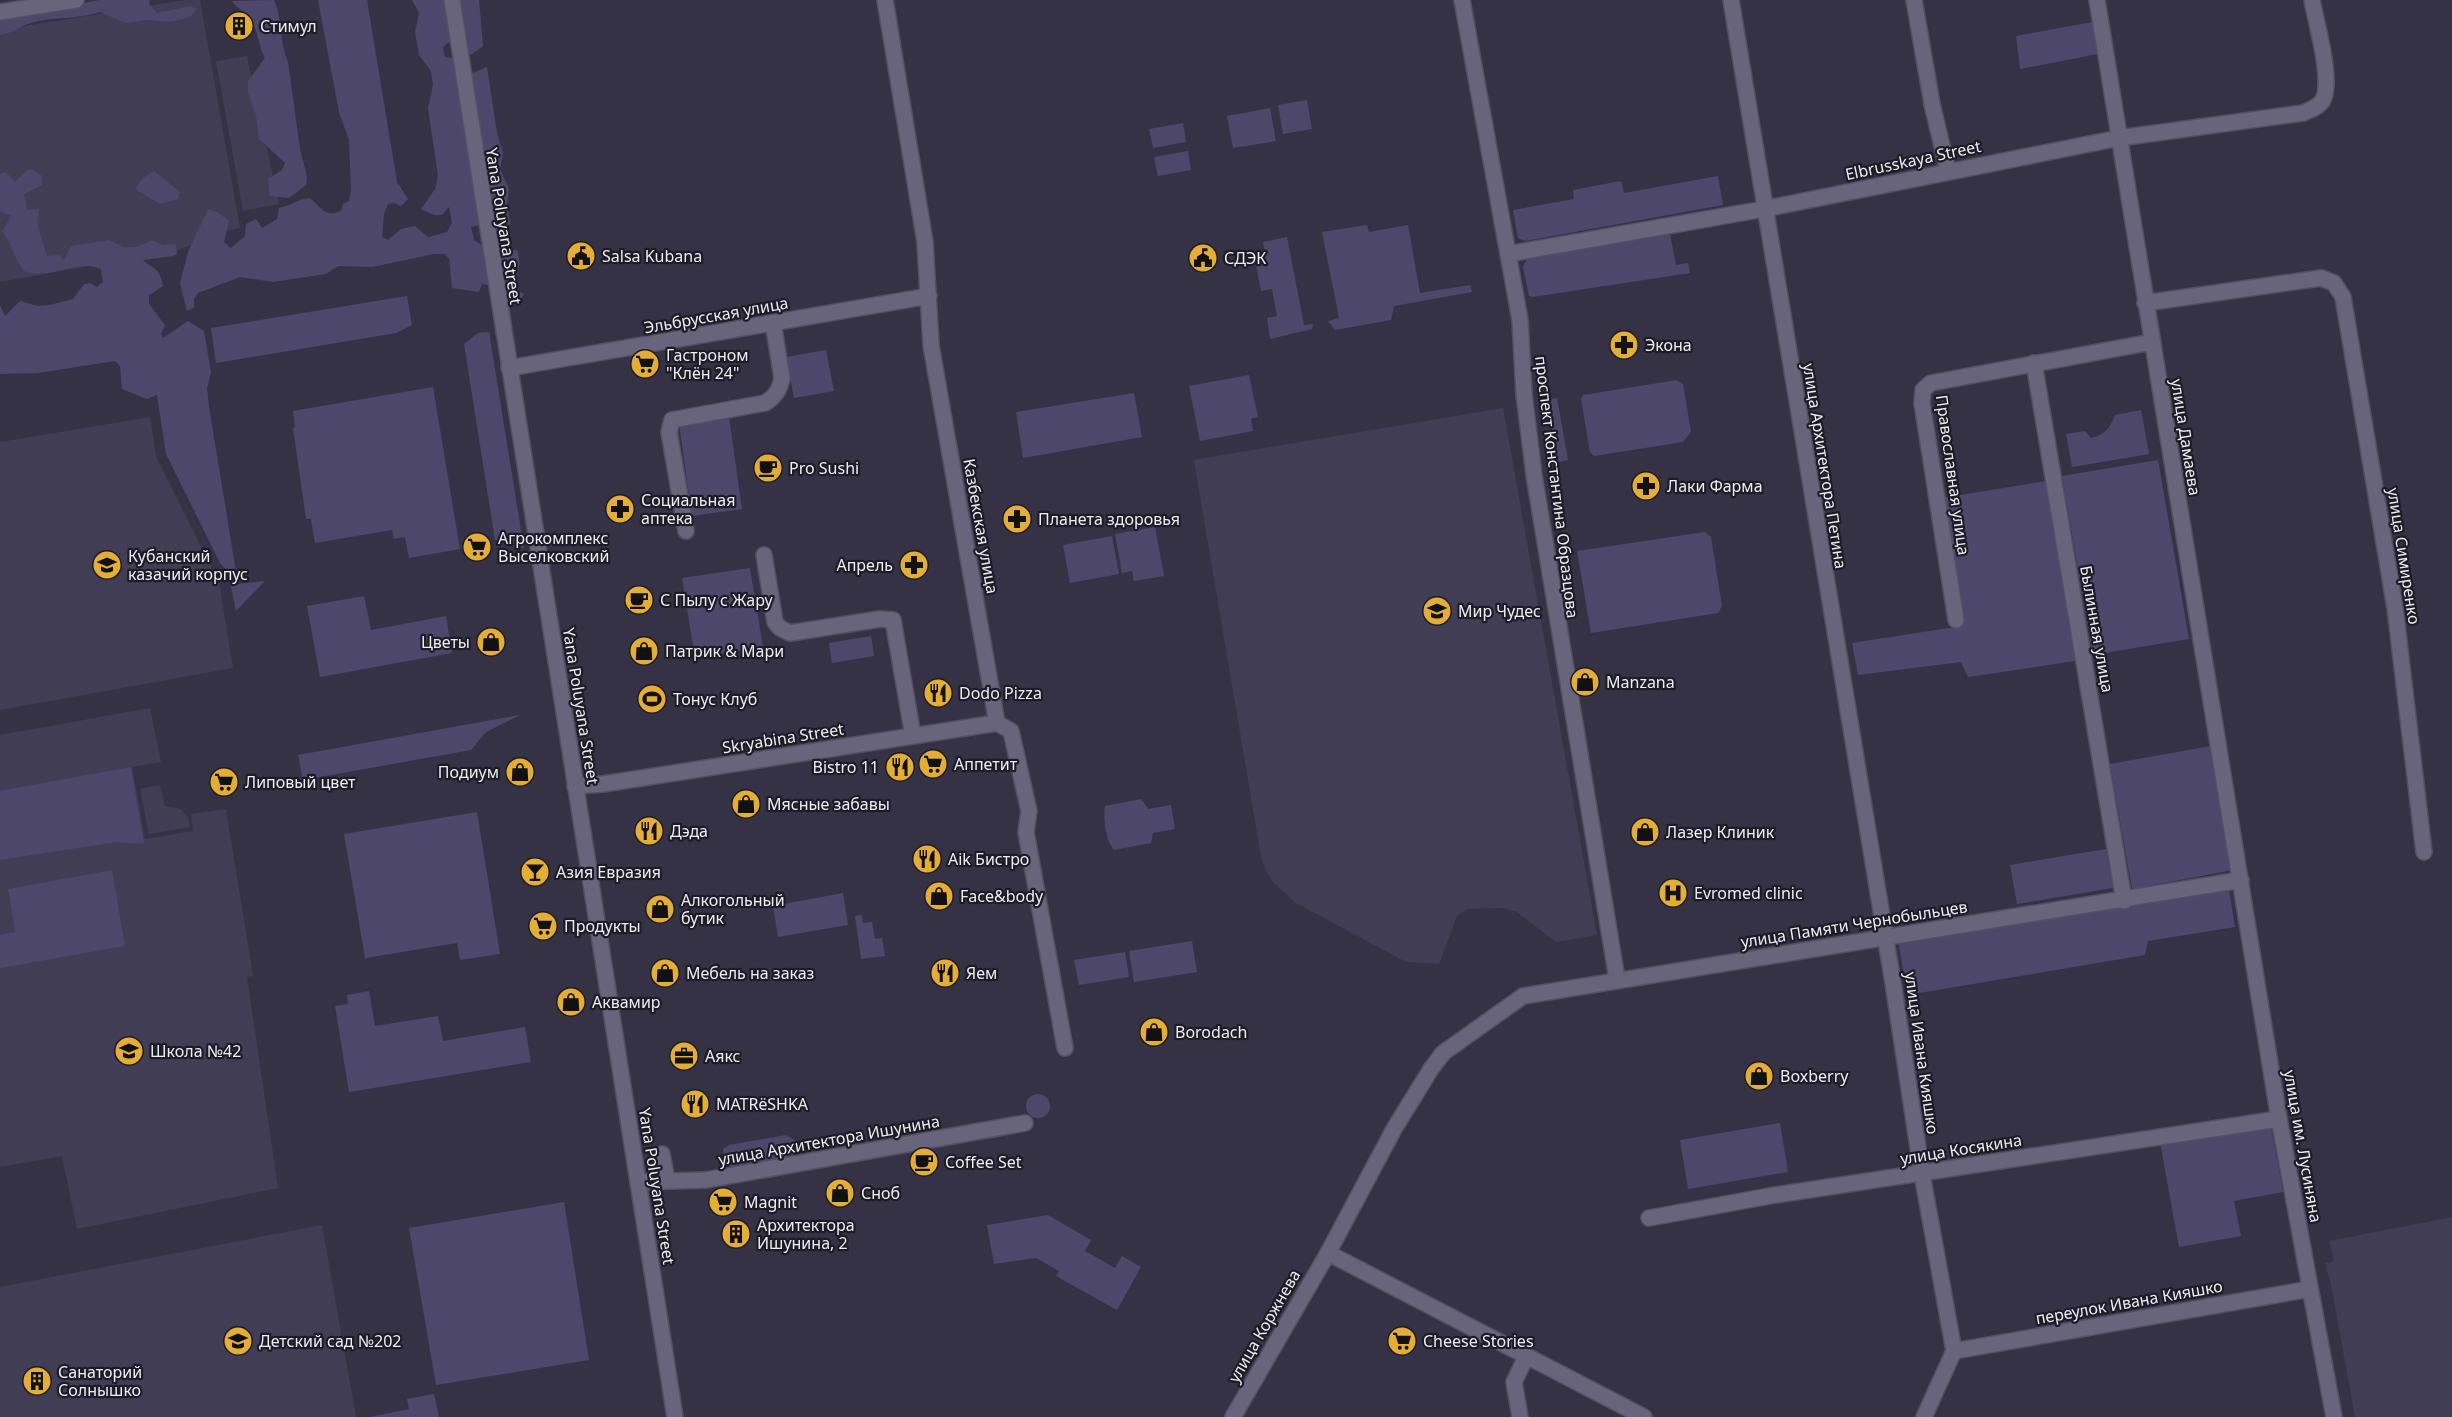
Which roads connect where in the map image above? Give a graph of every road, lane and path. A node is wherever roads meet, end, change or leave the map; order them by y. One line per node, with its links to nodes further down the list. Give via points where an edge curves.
1 (76, 0): 9 (street)
2 (452, 0): 19 (street, Yana Poluyana Street)
3 (885, 0): 14 (street, Казбекская улица, via 925,242)
4 (1462, 0): 13 (street, проспект Константина Образцова)
5 (1731, 0): 12 (street, улица Архитектора Петина)
6 (1914, 0): 11 (street)
7 (2097, 0): 10 (street, улица Дамаева)
8 (2312, 0): 10 (street, Elbrusskaya Street, via 2326,80 2323,100 2315,108 2303,113)
9 (0, 12)
10 (2119, 138): 11 (street, Elbrusskaya Street); 15 (street, улица Дамаева)
11 (1948, 171): 12 (street, Elbrusskaya Street)
12 (1764, 209): 13 (street, Elbrusskaya Street); 29 (street, улица Архитектора Петина)
13 (1508, 255): 30 (street, проспект Константина Образцова, via 1520,320 1524,394 1547,558)
14 (929, 296): 16 (street, Эльбрусская улица); 23 (street, Казбекская улица, via 931,345)
15 (2145, 303): 17 (street, улица Дамаева); 26 (street, улица Симиренко, via 2321,278 2334,283 2343,297 2395,608)
16 (773, 323): 19 (street, Эльбрусская улица); 20 (street, via 782,378 777,394 765,403 676,417 670,425)
17 (2152, 342): 18 (street, Православная улица); 27 (street, улица Дамаева)
18 (2034, 363): 22 (street, Православная улица, via 1931,383 1923,390); 28 (street, Былинная улица)
19 (509, 368): 25 (street, Yana Poluyana Street)
20 (686, 531)
21 (764, 555): 24 (street, via 776,621 785,631 893,620)
22 (1956, 620)
23 (997, 723): 24 (street, Skryabina Street); 32 (street, Казбекская улица, via 1011,731 1029,811 1026,831)
24 (913, 736): 25 (street, Skryabina Street)
25 (575, 786): 38 (street, Yana Poluyana Street)
26 (2424, 852)
27 (2241, 880): 28 (street, улица Памяти Чернобыльцев); 33 (street, улица им. Лусиняна)
28 (2124, 901): 29 (street, улица Памяти Чернобыльцев)
29 (1886, 938): 30 (street, улица Памяти Чернобыльцев); 36 (street, улица Ивана Кияшко)
30 (1617, 979): 31 (street, улица Памяти Чернобыльцев, via 1523,996)
31 (1482, 1024): 40 (street, улица Коржнева, via 1443,1053 1431,1069)
32 (1065, 1048)
33 (2279, 1119): 36 (street, улица Косякина); 41 (street, улица им. Лусиняна)
34 (1025, 1123): 37 (street, улица Архитектора Ишунина, via 706,1180)
35 (662, 1154): 37 (street)
36 (1922, 1174): 39 (street, улица Косякина); 42 (street, улица Ивана Кияшко)
37 (667, 1180): 38 (street, улица Архитектора Ишунина)
38 (638, 1182): 44 (street, Yana Poluyana Street)
39 (1649, 1218)
40 (1328, 1253): 43 (street); 45 (street, улица Коржнева)
41 (2310, 1289): 42 (street, переулок Ивана Кияшко); 49 (street, улица им. Лусиняна)
42 (1954, 1351): 48 (street)
43 (1526, 1357): 46 (street, via 1514,1382); 47 (street)
44 (675, 1417)
45 (1233, 1417)
46 (1520, 1417)
47 (1644, 1417)
48 (1924, 1417)
49 (2334, 1417)

